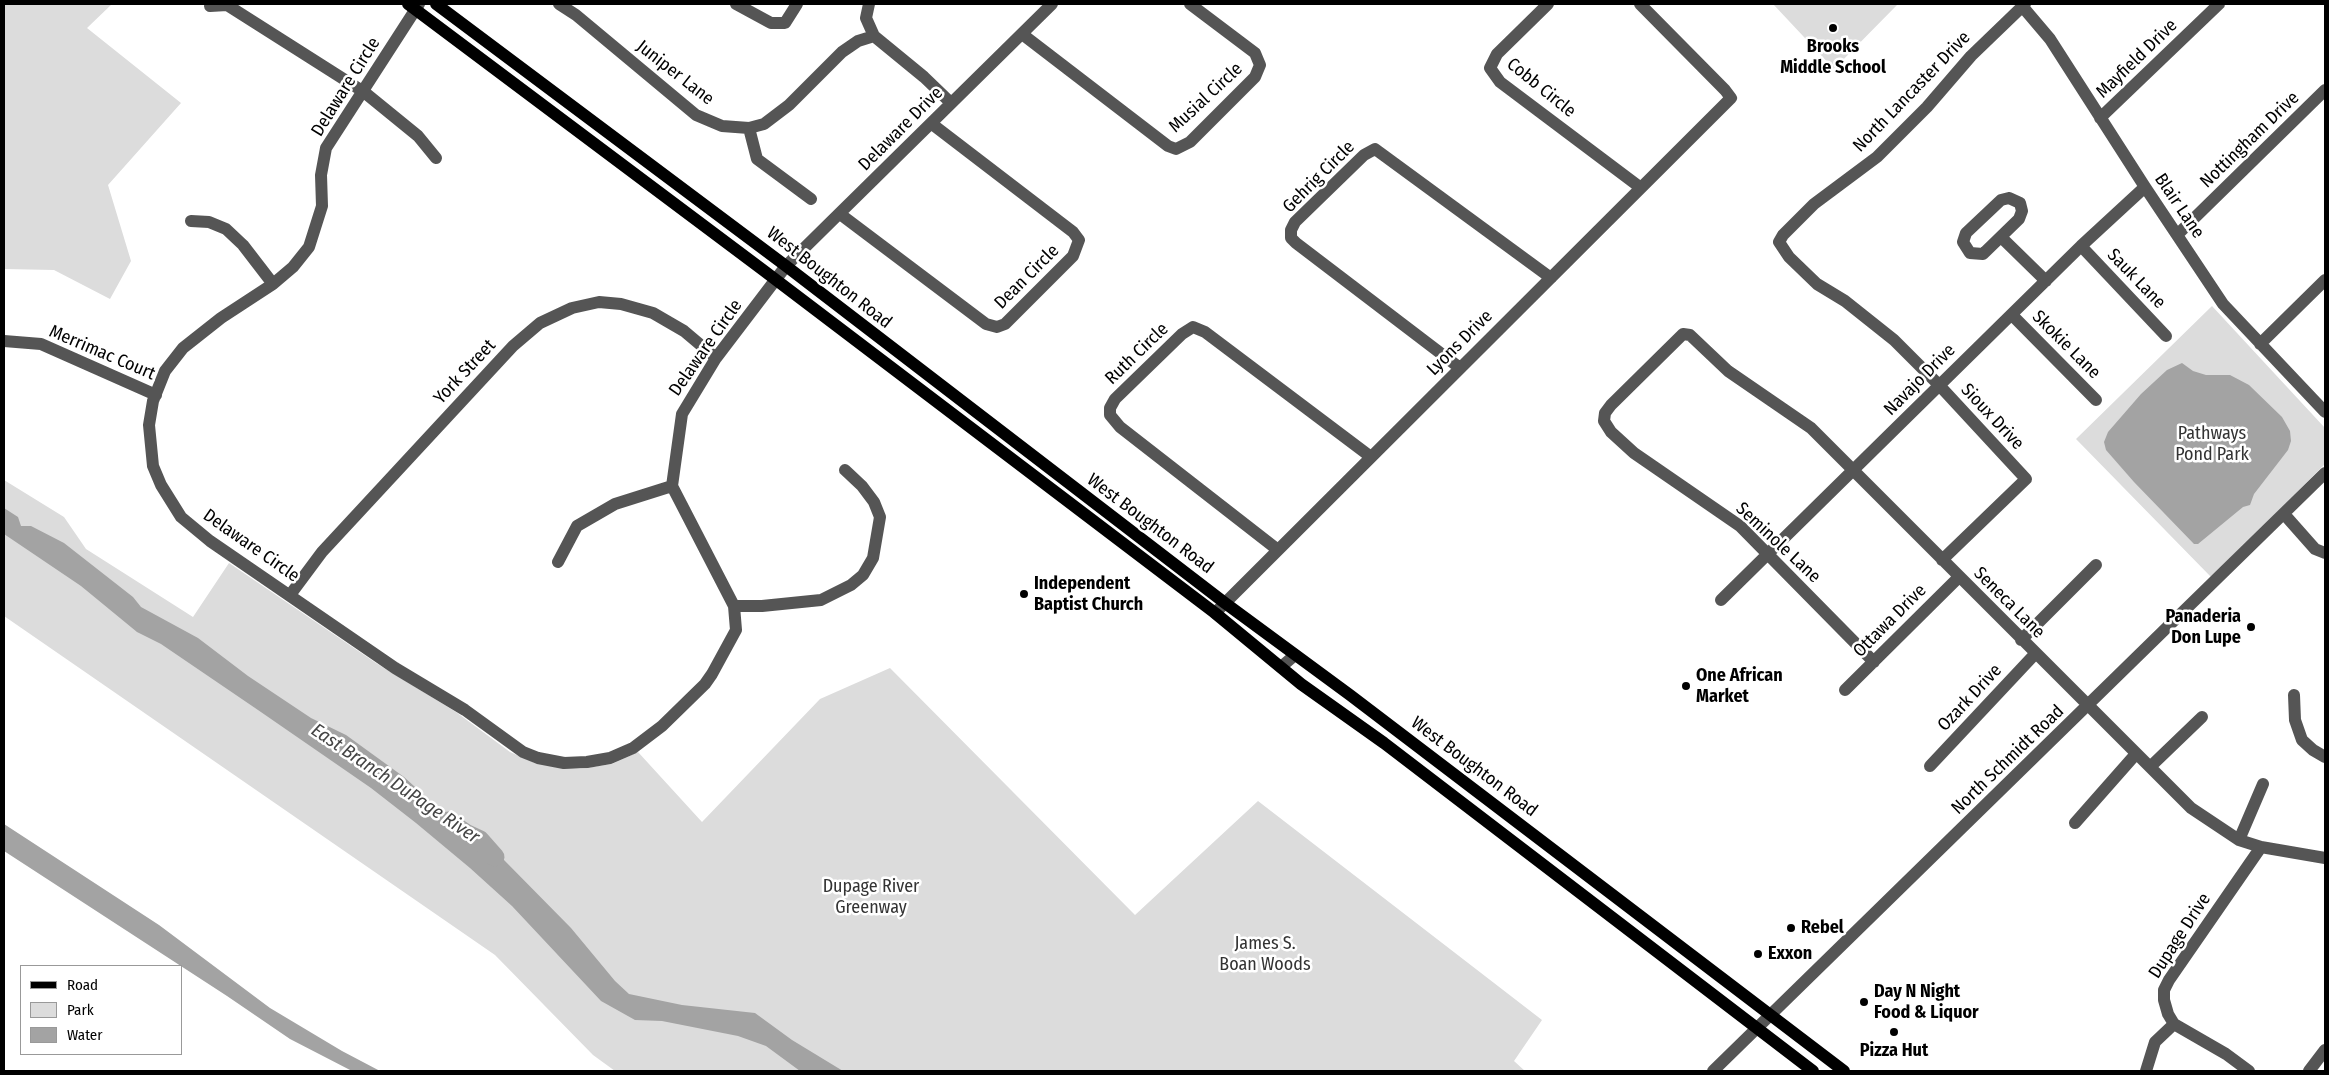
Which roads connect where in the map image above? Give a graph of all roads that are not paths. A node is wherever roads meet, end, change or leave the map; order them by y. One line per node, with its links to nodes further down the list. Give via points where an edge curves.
1 (436, 4): 32 (main road, West Boughton Road)
2 (558, 4): 21 (street, Juniper Lane, via 576,15 696,115 722,126)
3 (736, 4): 4 (street, via 771,23 785,23)
4 (797, 4)
5 (869, 4): 15 (street, via 866,18)
6 (1052, 4): 14 (street, Delaware Drive)
7 (1190, 4): 14 (street, Musial Circle, via 1254,53 1260,66 1255,77 1190,142 1176,149)
8 (1548, 4): 24 (street, Cobb Circle, via 1497,54 1490,68 1500,82)
9 (1640, 4): 24 (street, Lyons Drive, via 1730,98)
10 (2219, 4): 19 (street, Mayfield Drive)
11 (414, 5): 17 (street, Delaware Circle); 34 (main road, West Boughton Road)
12 (2023, 5): 19 (street, Blair Lane, via 2050,39); 30 (street, North Lancaster Drive, via 1883,150 1814,204)
13 (210, 6): 17 (street, via 227,5)
14 (1022, 34): 18 (street, Delaware Drive)
15 (874, 36): 18 (street); 21 (street, Juniper Lane, via 858,40 842,52 789,105 764,124)
16 (2325, 90): 28 (street, Nottingham Drive)
17 (364, 92): 22 (street, via 418,136); 37 (street, Delaware Circle, via 326,148 322,206 309,247)
18 (951, 103): 20 (street, Delaware Drive)
19 (2100, 118): 23 (street, Blair Lane)
20 (932, 124): 26 (street, Delaware Drive); 26 (street, Dean Circle, via 1073,232 1079,240 1073,256 1006,324 997,327 986,324)
21 (748, 128): 25 (street, via 757,159)
22 (436, 158)
23 (2145, 187): 28 (street, Blair Lane); 31 (street, Navajo Drive)
24 (1641, 188): 33 (street, Lyons Drive)
25 (811, 199)
26 (840, 214): 32 (street, Delaware Drive)
27 (192, 221): 37 (street, via 209,222 226,229 243,245)
28 (2177, 235): 41 (street, Blair Lane, via 2223,304)
29 (2002, 238): 29 (street, via 1978,255 1970,253 1964,242 1966,233 2001,200 2009,198 2020,204 2022,212); 36 (street)
30 (1779, 242): 44 (street, Sioux Drive, via 1789,257 1817,284 1845,301 1894,340)
31 (2081, 246): 36 (street, Navajo Drive); 39 (street, Sauk Lane)
32 (786, 266): 34 (street, Delaware Drive); 55 (main road, West Boughton Road)
33 (1551, 278): 43 (street, Lyons Drive); 43 (street, Gehrig Circle, via 1375,149 1364,155 1295,222 1291,230 1296,243)
34 (776, 280): 42 (street, Delaware Circle); 56 (main road, West Boughton Road)
35 (2325, 280): 41 (street)
36 (2046, 281): 38 (street, Navajo Drive)
37 (273, 284): 45 (street, Delaware Circle, via 220,318 183,348 165,371)
38 (2012, 315): 44 (street, Navajo Drive); 46 (street, Skokie Lane)
39 (2166, 336)
40 (4, 341): 45 (street, Merrimac Court, via 41,344)
41 (2260, 344): 47 (street, Blair Lane)
42 (716, 358): 53 (street, Delaware Circle, via 682,414); 64 (street, York Street, via 684,331 653,313 621,304 599,302 572,308 540,323 513,346 322,552)
43 (1460, 368): 49 (street, Lyons Drive)
44 (1940, 385): 51 (street, Navajo Drive); 60 (street, Sioux Drive, via 2026,479)
45 (156, 395): 64 (street, Delaware Circle, via 149,425 153,466 181,517 210,541)
46 (2096, 400)
47 (2325, 412)
48 (1604, 421): 51 (street, Seneca Lane, via 1611,406 1678,338 1687,333 1728,371 1811,428); 59 (street, Seminole Lane, via 1624,445 1740,526)
49 (1371, 457): 57 (street, Lyons Drive); 57 (street, Ruth Circle, via 1200,328 1187,329 1115,399 1110,415 1120,427)
50 (844, 470): 67 (street, via 862,486 880,517 873,558 863,575 821,600)
51 (1854, 470): 59 (street, Navajo Drive); 60 (street, Seneca Lane)
52 (2325, 473): 54 (street, North Schmidt Road)
53 (672, 486): 61 (street, via 615,504 577,526); 67 (street)
54 (2284, 514): 58 (street, via 2315,549); 76 (street, North Schmidt Road)
55 (1132, 532): 56 (street); 66 (main road, West Boughton Road)
56 (1120, 542): 68 (main road, West Boughton Road)
57 (1278, 550): 66 (street, Lyons Drive)
58 (2325, 553)
59 (1768, 554): 65 (street, Navajo Drive); 72 (street, Seminole Lane)
60 (1942, 560): 63 (street, Seneca Lane)
61 (558, 562)
62 (2096, 565): 69 (street)
63 (1959, 577): 69 (street, Seneca Lane); 72 (street, Ottawa Drive)
64 (290, 595): 67 (street, Delaware Circle, via 523,752 550,761 574,763 610,758 633,748 662,726 705,684 736,630)
65 (1721, 600)
66 (1225, 603): 68 (street, Lyons Drive); 70 (main road, West Boughton Road)
67 (734, 606)
68 (1215, 613): 73 (main road, West Boughton Road)
69 (2021, 640): 71 (street, Seneca Lane)
70 (1295, 654): 73 (street); 87 (main road, West Boughton Road)
71 (2036, 654): 76 (street, Seneca Lane); 80 (street, Ozark Drive)
72 (1874, 662): 74 (street, Ottawa Drive)
73 (1281, 667): 89 (main road, West Boughton Road)
74 (1844, 690)
75 (2294, 694): 79 (street, via 2295,720 2302,740)
76 (2088, 707): 78 (street, Seneca Lane); 87 (street, North Schmidt Road)
77 (2202, 717): 81 (street)
78 (2136, 755): 81 (street, Seneca Lane); 83 (street)
79 (2325, 757)
80 (1930, 766)
81 (2150, 767): 84 (street, Seneca Lane, via 2191,808)
82 (2264, 784): 84 (street)
83 (2075, 823)
84 (2239, 840): 85 (street, Seneca Lane)
85 (2260, 847): 86 (street, Seneca Lane); 88 (street, Dupage Drive, via 2164,990 2168,1014)
86 (2325, 858)
87 (1771, 1015): 89 (street, North Schmidt Road); 93 (main road, West Boughton Road)
88 (2174, 1024): 94 (street, via 2155,1042); 95 (street)
89 (1757, 1029): 91 (street, North Schmidt Road); 92 (main road, West Boughton Road)
90 (2325, 1050): 96 (street)
91 (1713, 1071)
92 (1813, 1071)
93 (1844, 1071)
94 (2146, 1071)
95 (2249, 1071)
96 (2309, 1071)

